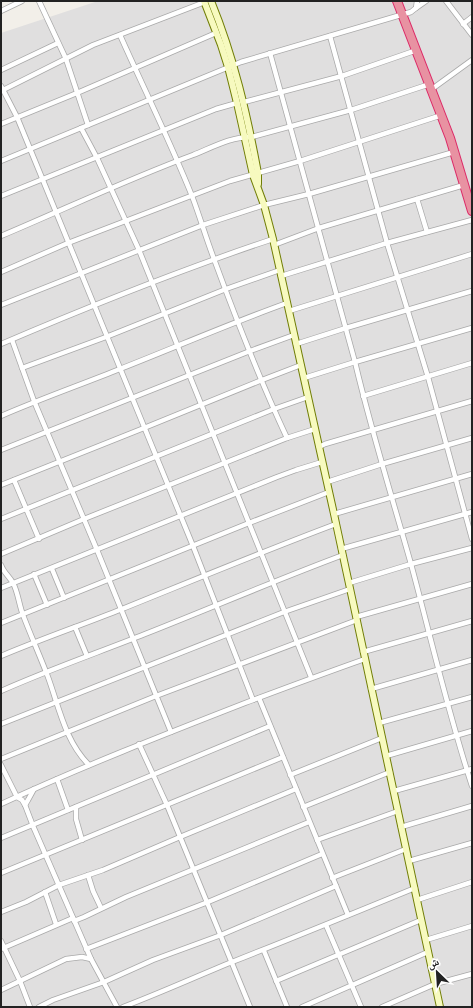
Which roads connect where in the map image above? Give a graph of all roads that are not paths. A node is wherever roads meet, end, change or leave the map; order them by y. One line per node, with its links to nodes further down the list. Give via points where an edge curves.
1 (22, 1): 9 (street)
2 (39, 1): 17 (street)
3 (207, 1): 13 (street); 15 (street); 22 (street, via 220,23)
4 (397, 1): 10 (highway)
5 (417, 1): 8 (street)
6 (426, 1): 8 (street)
7 (446, 1): 12 (street)
8 (416, 8): 10 (street)
9 (1, 11)
10 (403, 14): 16 (street); 18 (highway)
11 (472, 17): 12 (street)
12 (463, 24): 14 (street)
13 (216, 32): 22 (street); 23 (street)
14 (472, 35)
15 (120, 36): 20 (street, via 93,45); 23 (street)
16 (330, 36): 19 (street); 25 (street)
17 (58, 43): 20 (street); 24 (street)
18 (417, 50): 25 (street); 26 (highway)
19 (270, 53): 22 (street); 28 (street)
20 (66, 59): 27 (street); 29 (street)
21 (472, 60): 26 (street)
22 (231, 66): 30 (street); 31 (street)
23 (134, 67): 29 (street); 30 (street)
24 (1, 70)
25 (342, 76): 28 (street); 32 (street)
26 (431, 87): 32 (street); 33 (highway)
27 (2, 89): 34 (street)
28 (281, 92): 31 (street); 37 (street)
29 (77, 93): 34 (street); 36 (street)
30 (149, 100): 36 (street); 39 (street)
31 (240, 103): 39 (street, via 216,109); 40 (street); 41 (street)
32 (351, 110): 37 (street); 42 (street)
33 (442, 115): 42 (street); 44 (highway)
34 (17, 117): 35 (street); 43 (street)
35 (1, 124)
36 (88, 125): 38 (street)
37 (291, 127): 41 (street); 48 (street)
38 (81, 128): 43 (street); 45 (street)
39 (164, 130): 45 (street); 47 (street)
40 (245, 137): 41 (street); 47 (street); 49 (street)
41 (252, 137): 49 (street)
42 (360, 142): 48 (street); 50 (street)
43 (30, 149): 46 (street); 51 (street)
44 (454, 152): 50 (street); 52 (highway)
45 (97, 158): 51 (street); 53 (street)
46 (1, 161)
47 (177, 161): 53 (street); 55 (street)
48 (300, 161): 49 (street); 54 (street)
49 (255, 174): 55 (street); 58 (street)
50 (369, 177): 54 (street); 59 (street)
51 (43, 180): 56 (street); 61 (street)
52 (464, 185): 57 (street); 60 (highway)
53 (110, 190): 61 (street); 63 (street)
54 (309, 194): 58 (street); 65 (street)
55 (191, 195): 63 (street); 64 (street)
56 (1, 196)
57 (417, 199): 59 (street); 66 (street)
58 (264, 205): 64 (street); 68 (street)
59 (378, 210): 65 (street); 70 (street)
60 (472, 211)
61 (56, 213): 67 (street); 69 (street)
62 (472, 220): 66 (street)
63 (124, 221): 69 (street); 71 (street)
64 (203, 226): 71 (street); 73 (street)
65 (318, 228): 68 (street); 74 (street)
66 (427, 232): 70 (street)
67 (1, 236)
68 (273, 242): 73 (street); 76 (street)
69 (68, 243): 75 (street); 77 (street)
70 (387, 243): 74 (street); 78 (street)
71 (139, 250): 77 (street); 79 (street)
72 (472, 254): 78 (street)
73 (214, 259): 79 (street); 80 (street)
74 (328, 261): 76 (street); 82 (street)
75 (1, 272)
76 (280, 273): 80 (street); 83 (street)
77 (81, 274): 84 (street); 85 (street)
78 (397, 277): 82 (street); 86 (street)
79 (152, 282): 85 (street); 88 (street)
80 (226, 289): 88 (street); 89 (street)
81 (472, 291): 86 (street)
82 (337, 296): 87 (street); 90 (street)
83 (287, 304): 87 (street); 89 (street)
84 (1, 305)
85 (94, 306): 93 (street); 94 (street)
86 (408, 310): 90 (street); 97 (street)
87 (289, 311): 92 (street)
88 (164, 313): 93 (street); 98 (street)
89 (238, 321): 98 (street); 99 (street)
90 (346, 328): 96 (street); 100 (street)
91 (472, 328): 97 (street)
92 (294, 335): 96 (street); 99 (street)
93 (106, 337): 103 (street); 104 (street)
94 (12, 340): 95 (street); 103 (street)
95 (1, 344)
96 (296, 344): 102 (street)
97 (419, 344): 100 (street); 106 (street)
98 (177, 345): 104 (street); 105 (street)
99 (250, 351): 105 (street); 108 (street)
100 (355, 362): 107 (street); 109 (street)
101 (472, 363): 106 (street)
102 (301, 366): 107 (street); 108 (street)
103 (22, 368): 112 (street)
104 (119, 369): 111 (street); 112 (street)
105 (188, 376): 111 (street); 114 (street)
106 (428, 377): 109 (street); 116 (street)
107 (304, 378): 110 (street)
108 (262, 380): 114 (street); 115 (street)
109 (363, 396): 120 (street)
110 (308, 398): 115 (street); 119 (street)
111 (132, 399): 118 (street); 121 (street)
112 (34, 401): 117 (street); 121 (street)
113 (472, 401): 116 (street)
114 (200, 405): 118 (street); 122 (street)
115 (274, 409): 122 (street); 123 (street)
116 (437, 411): 120 (street); 125 (street)
117 (1, 416)
118 (144, 428): 128 (street); 129 (street)
119 (315, 429): 123 (street); 126 (street)
120 (372, 431): 126 (street); 132 (street)
121 (48, 432): 127 (street); 129 (street)
122 (212, 434): 128 (street); 131 (street)
123 (287, 438): 131 (street)
124 (472, 438): 125 (street)
125 (446, 445): 132 (street); 134 (street)
126 (319, 447): 130 (street)
127 (1, 450)
128 (156, 457): 138 (street); 139 (street)
129 (60, 462): 135 (street); 139 (street)
130 (322, 462): 136 (street); 141 (street)
131 (224, 464): 138 (street); 141 (street)
132 (382, 464): 136 (street); 142 (street)
133 (472, 474): 134 (street)
134 (456, 478): 142 (street); 146 (street)
135 (14, 480): 137 (street); 143 (street)
136 (327, 482): 140 (street)
137 (1, 485)
138 (168, 486): 147 (street); 149 (street)
139 (72, 491): 143 (street); 149 (street)
140 (329, 492): 145 (street); 150 (street)
141 (237, 494): 147 (street); 150 (street)
142 (392, 497): 145 (street); 152 (street)
143 (27, 509): 148 (street); 153 (street)
144 (472, 512): 146 (street)
145 (334, 514): 151 (street)
146 (466, 514): 152 (street); 154 (street)
147 (181, 517): 155 (street); 157 (street)
148 (1, 519)
149 (84, 519): 153 (street); 157 (street)
150 (248, 523): 155 (street); 158 (street)
151 (336, 524): 158 (street); 159 (street)
152 (402, 531): 159 (street); 161 (street)
153 (39, 539): 160 (street)
154 (472, 539)
155 (193, 546): 165 (street); 166 (street)
156 (472, 548): 161 (street)
157 (97, 550): 163 (street); 166 (street)
158 (260, 552): 165 (street); 167 (street)
159 (342, 552): 167 (street); 170 (street)
160 (1, 554)
161 (411, 564): 170 (street); 173 (street)
162 (1, 566): 168 (street)
163 (52, 569): 164 (street); 172 (street)
164 (34, 574): 168 (street); 174 (street)
165 (204, 575): 175 (street); 176 (street)
166 (109, 579): 172 (street); 176 (street)
167 (272, 582): 175 (street); 177 (street)
168 (13, 583): 171 (street); 178 (street)
169 (472, 584): 173 (street)
170 (349, 586): 177 (street); 179 (street)
171 (1, 588)
172 (64, 598): 174 (street)
173 (420, 598): 179 (street); 183 (street)
174 (47, 605): 178 (street)
175 (216, 606): 184 (street); 185 (street)
176 (121, 610): 182 (street); 185 (street)
177 (284, 612): 184 (street); 187 (street)
178 (23, 615): 181 (street); 186 (street)
179 (356, 619): 187 (street); 188 (street)
180 (472, 621): 183 (street)
181 (1, 623)
182 (75, 626): 186 (street); 190 (street)
183 (430, 632): 188 (street); 195 (street)
184 (228, 635): 193 (street); 194 (street)
185 (133, 639): 190 (street); 194 (street)
186 (34, 642): 189 (street); 196 (street)
187 (297, 642): 193 (street); 197 (street)
188 (363, 652): 191 (street)
189 (1, 656)
190 (87, 656): 196 (street)
191 (365, 659): 197 (street); 198 (street)
192 (472, 660): 195 (street)
193 (239, 664): 200 (street); 203 (street)
194 (144, 667): 200 (street); 204 (street)
195 (440, 669): 198 (street); 205 (street)
196 (46, 672): 199 (street); 204 (street)
197 (311, 677): 202 (street)
198 (372, 689): 206 (street)
199 (1, 691)
200 (156, 696): 210 (street); 211 (street)
201 (472, 697): 205 (street)
202 (259, 698): 203 (street); 208 (street)
203 (253, 700): 211 (street)
204 (56, 702): 207 (street); 210 (street)
205 (448, 703): 206 (street); 212 (street)
206 (379, 723): 213 (street)
207 (1, 724)
208 (270, 726): 216 (street); 222 (street)
209 (472, 731): 212 (street)
210 (67, 732): 217 (street); 219 (street, via 74,748)
211 (171, 732): 214 (street)
212 (457, 735): 215 (street); 220 (street)
213 (382, 738): 215 (street); 223 (street)
214 (139, 744): 219 (street); 222 (street)
215 (386, 756): 221 (street)
216 (283, 757): 223 (street); 232 (street)
217 (1, 759)
218 (1, 765): 229 (street)
219 (89, 765): 224 (street)
220 (469, 769): 225 (street); 228 (street)
221 (390, 772): 228 (street); 235 (street)
222 (153, 775): 232 (street); 234 (street)
223 (290, 775): 227 (street)
224 (57, 778): 226 (street); 236 (street)
225 (472, 786)
226 (35, 788): 229 (street); 231 (street)
227 (296, 789): 235 (street); 241 (street)
228 (394, 791): 237 (street)
229 (17, 797): 230 (street); 231 (street)
230 (1, 804)
231 (26, 805): 239 (street)
232 (167, 805): 241 (street); 243 (street)
233 (472, 806): 240 (street)
234 (76, 807): 236 (street); 243 (street, via 76,819)
235 (303, 807): 238 (street)
236 (68, 810): 239 (street)
237 (398, 811): 240 (street); 244 (street)
238 (309, 822): 244 (street); 250 (street)
239 (33, 826): 242 (street); 247 (street)
240 (401, 827): 246 (street)
241 (180, 837): 250 (street); 252 (street)
242 (1, 838)
243 (82, 840): 247 (street)
244 (317, 840): 248 (street)
245 (472, 843): 249 (street)
246 (406, 849): 249 (street); 253 (street)
247 (45, 854): 251 (street); 255 (street)
248 (322, 854): 253 (street); 260 (street)
249 (409, 861): 257 (street)
250 (194, 869): 260 (street); 261 (street)
251 (1, 873)
252 (88, 875): 255 (street); 261 (street)
253 (332, 878): 256 (street)
254 (472, 882): 259 (street)
255 (59, 885): 258 (street); 264 (street)
256 (336, 886): 263 (street); 269 (street)
257 (414, 888): 259 (street); 263 (street)
258 (46, 892): 262 (street); 266 (street)
259 (417, 900): 265 (street)
260 (208, 902): 269 (street); 273 (street)
261 (101, 908): 264 (street)
262 (1, 912)
263 (348, 916): 267 (street)
264 (73, 919): 266 (street); 273 (street)
265 (421, 920): 271 (street); 276 (street)
266 (56, 924): 272 (street)
267 (326, 925): 274 (street); 276 (street)
268 (472, 926): 271 (street)
269 (221, 935): 278 (street); 282 (street, via 153,960)
270 (1, 940): 272 (street)
271 (426, 940): 275 (street)
272 (3, 948): 280 (street)
273 (86, 949): 277 (street)
274 (264, 951): 278 (street); 281 (street)
275 (428, 952): 283 (street); 284 (street)
276 (338, 954): 281 (street); 284 (street)
277 (91, 959): 280 (street, via 66,959); 282 (street)
278 (233, 962): 289 (street); 290 (street)
279 (472, 974): 283 (street)
280 (20, 981): 285 (street); 286 (street)
281 (276, 981): 291 (street)
282 (104, 982): 287 (street); 288 (street)
283 (436, 984): 294 (street); 295 (street)
284 (352, 985): 292 (street); 293 (street)
285 (1, 990)
286 (30, 1007)
287 (39, 1007)
288 (117, 1007)
289 (123, 1007)
290 (250, 1007)
291 (287, 1007)
292 (302, 1007)
293 (361, 1007)
294 (382, 1007)
295 (440, 1007)

